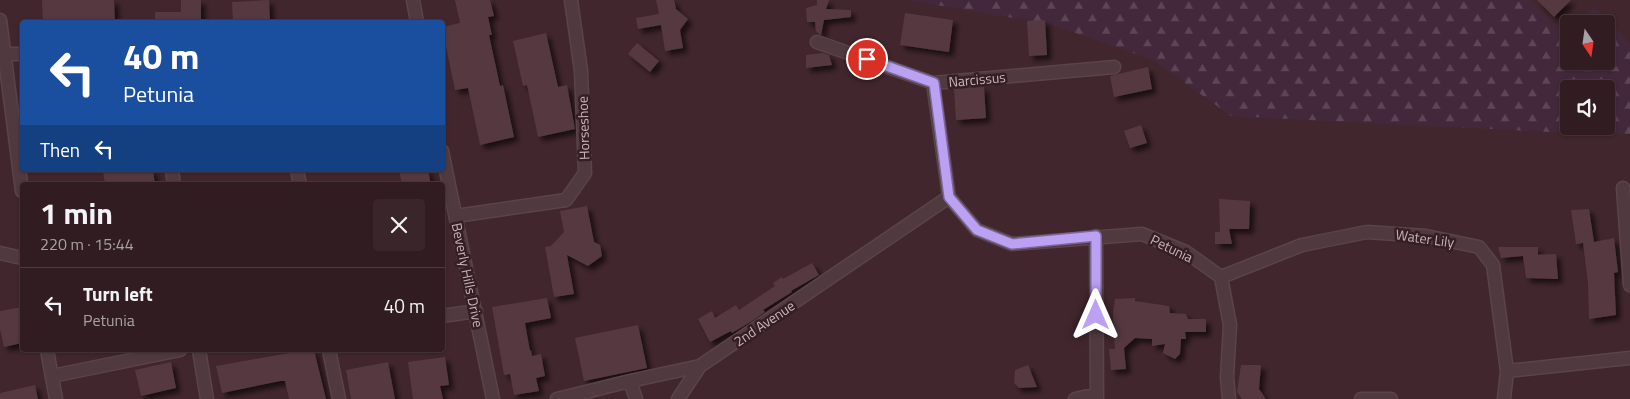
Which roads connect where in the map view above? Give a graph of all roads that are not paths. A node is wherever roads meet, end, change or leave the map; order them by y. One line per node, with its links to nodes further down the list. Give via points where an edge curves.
1 (413, 0): 4 (street)
2 (571, 0): 14 (street, Horseshoe, via 581,71 585,173 566,200)
3 (0, 20): 6 (street)
4 (417, 20)
5 (817, 42): 9 (street, Narcissus)
6 (2, 54): 7 (street); 11 (street)
7 (20, 54)
8 (1114, 67): 9 (street, Narcissus)
9 (934, 83): 13 (street)
10 (445, 165): 14 (street, Beverly Hills Drive)
11 (21, 182)
12 (1623, 188): 19 (street)
13 (949, 197): 15 (street, Petunia, via 977,230 1012,244); 27 (street, 2nd Avenue)
14 (456, 216): 20 (street, Beverly Hills Drive)
15 (1096, 236): 18 (street, Petunia, via 1142,234 1186,252); 31 (street)
16 (0, 253): 17 (street)
17 (20, 258)
18 (1221, 277): 28 (street, Water Lily, via 1302,245 1367,232 1426,236 1479,247 1493,265); 40 (street, via 1230,325 1227,377)
19 (1630, 285)
20 (476, 312): 21 (street); 35 (street, Beverly Hills Drive)
21 (445, 316)
22 (47, 352): 29 (street)
23 (170, 352): 29 (street)
24 (199, 352): 33 (street)
25 (330, 352): 34 (street)
26 (1630, 358): 28 (street)
27 (700, 366): 30 (street, 2nd Avenue); 38 (street)
28 (1507, 371): 43 (street, Water Lily)
29 (52, 376): 32 (street)
30 (630, 381): 36 (street, 2nd Avenue); 37 (street)
31 (1097, 397): 39 (street)
32 (56, 399)
33 (207, 399)
34 (339, 399)
35 (493, 399)
36 (557, 399)
37 (636, 399)
38 (678, 399)
39 (1075, 399)
40 (1230, 399)
41 (1361, 399): 42 (street)
42 (1391, 399)
43 (1504, 399)

